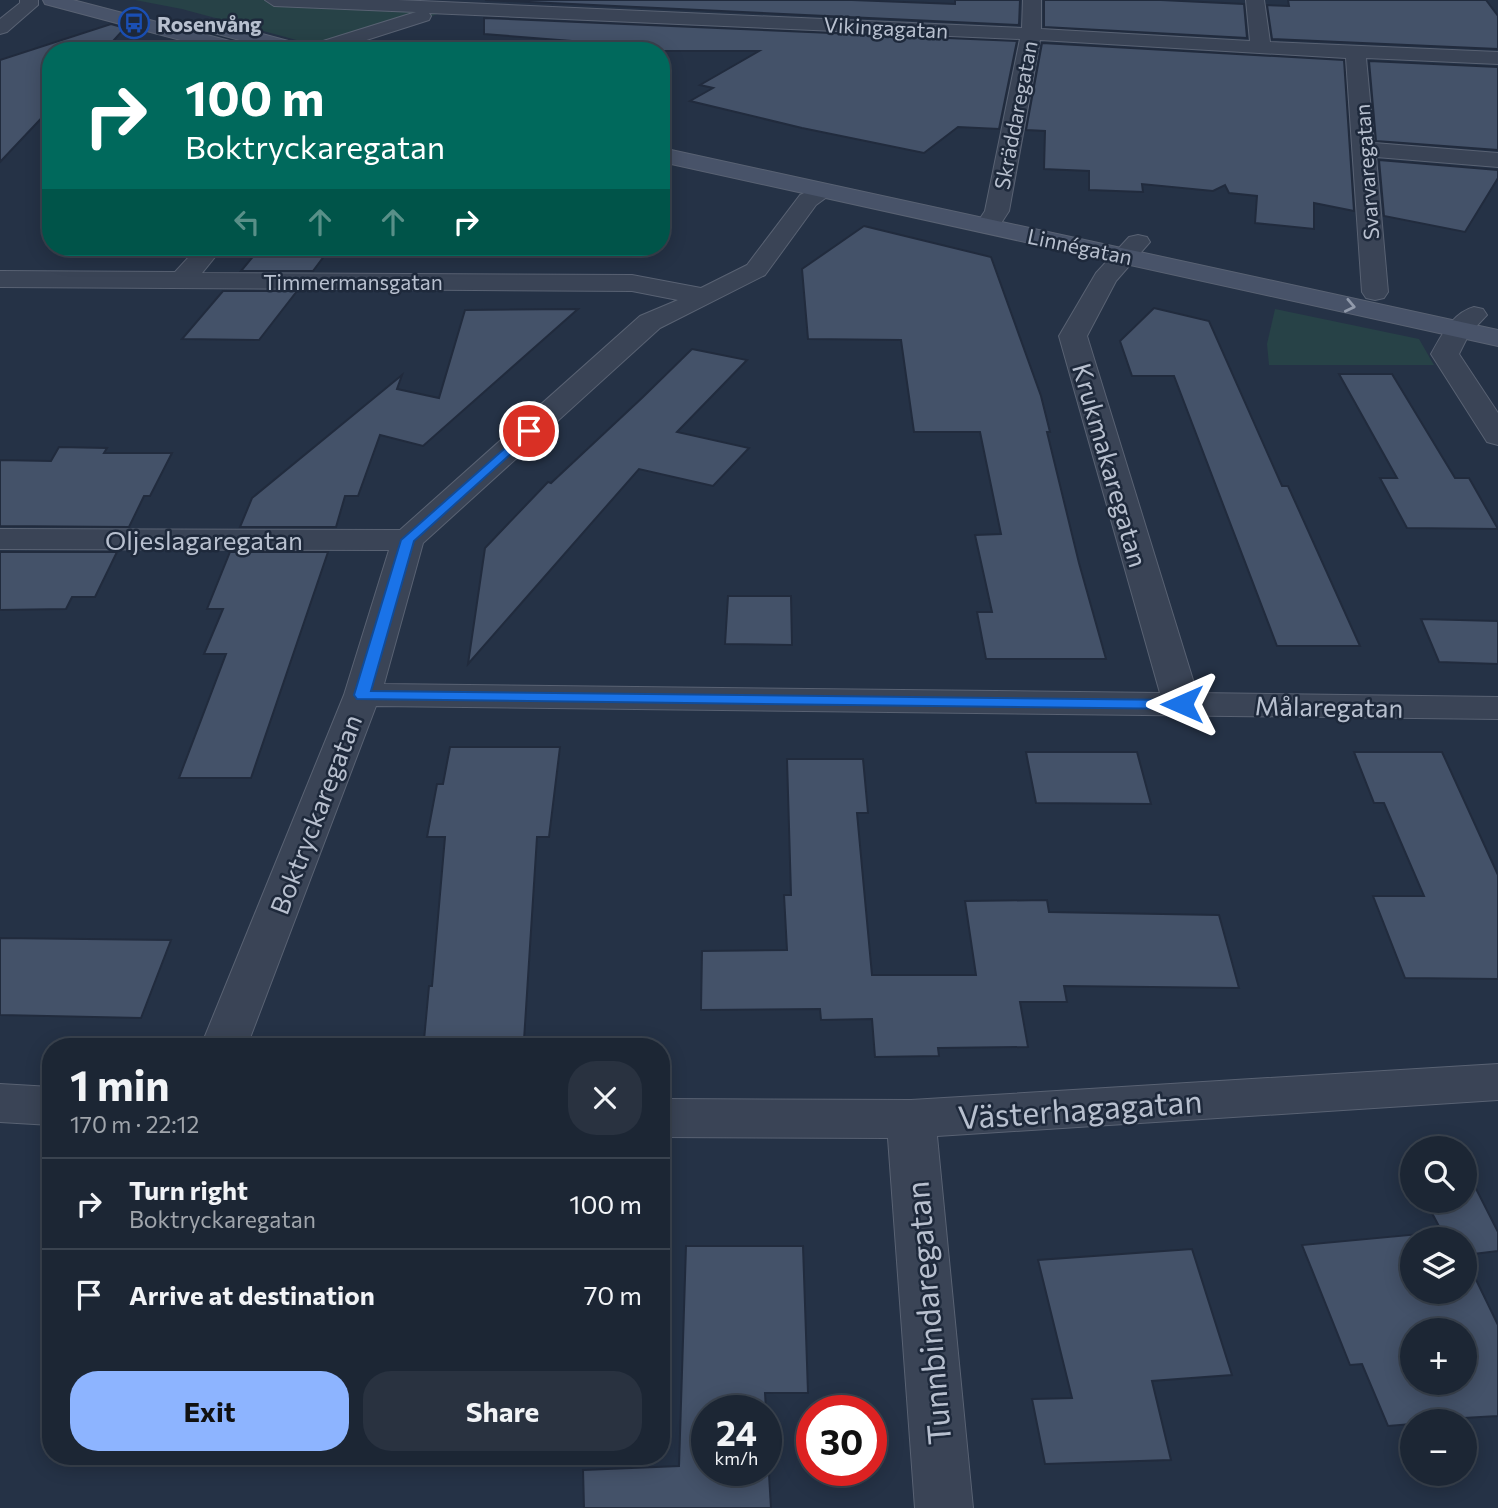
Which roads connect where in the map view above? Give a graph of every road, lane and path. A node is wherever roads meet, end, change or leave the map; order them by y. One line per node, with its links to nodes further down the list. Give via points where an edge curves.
1 (29, 0): 12 (street, via 29,5)
2 (52, 0): 14 (street)
3 (111, 0): 15 (street)
4 (274, 0): 9 (street, Vikingagatan)
5 (644, 0): 10 (street)
6 (826, 0): 11 (street)
7 (1032, 0): 13 (street, Skräddaregatan)
8 (1255, 0): 17 (street)
9 (451, 4): 10 (street, Vikingagatan); 16 (street)
10 (635, 18): 11 (street, Vikingagatan)
11 (820, 24): 13 (street, Vikingagatan)
12 (0, 28)
13 (1031, 34): 17 (street, Vikingagatan); 25 (street, Skräddaregatan)
14 (212, 42)
15 (270, 42)
16 (338, 42)
17 (1261, 48): 18 (street, Vikingagatan)
18 (1356, 52): 19 (street, Vikingagatan); 21 (street, Svarvaregatan)
19 (1498, 58)
20 (670, 142): 25 (street, Linnégatan)
21 (1366, 149): 23 (street); 30 (street, Svarvaregatan)
22 (670, 157): 24 (street, Linnégatan)
23 (1498, 160)
24 (822, 191): 25 (street, Linnégatan); 31 (street, via 808,200 755,270)
25 (992, 219): 26 (street, Linnégatan)
26 (1131, 249): 30 (street, Linnégatan); 32 (street, Linnégatan, one-way to 32); 38 (street, Krukmakaregatan, via 1105,278 1073,336)
27 (203, 256): 29 (street)
28 (0, 279): 29 (street, Timmermansgatan)
29 (182, 280): 31 (street, Timmermansgatan, via 632,283)
30 (1375, 292): 32 (street, Linnégatan)
31 (705, 297): 36 (street, via 650,322)
32 (1477, 322): 33 (street, Linnégatan); 34 (street, via 1445,354)
33 (1498, 338)
34 (1498, 436)
35 (0, 539): 36 (street, Oljeslagaregatan)
36 (408, 540): 37 (street, Boktryckaregatan)
37 (362, 695): 38 (street, Målaregatan); 40 (street, Boktryckaregatan)
38 (1182, 704): 39 (street, Målaregatan)
39 (1498, 708)
40 (227, 1038)
41 (1498, 1082): 45 (street, Västerhagagatan)
42 (0, 1103): 43 (street)
43 (42, 1105)
44 (670, 1118): 45 (street, Västerhagagatan)
45 (911, 1119): 46 (street, Tunnbindaregatan)
46 (944, 1508)

